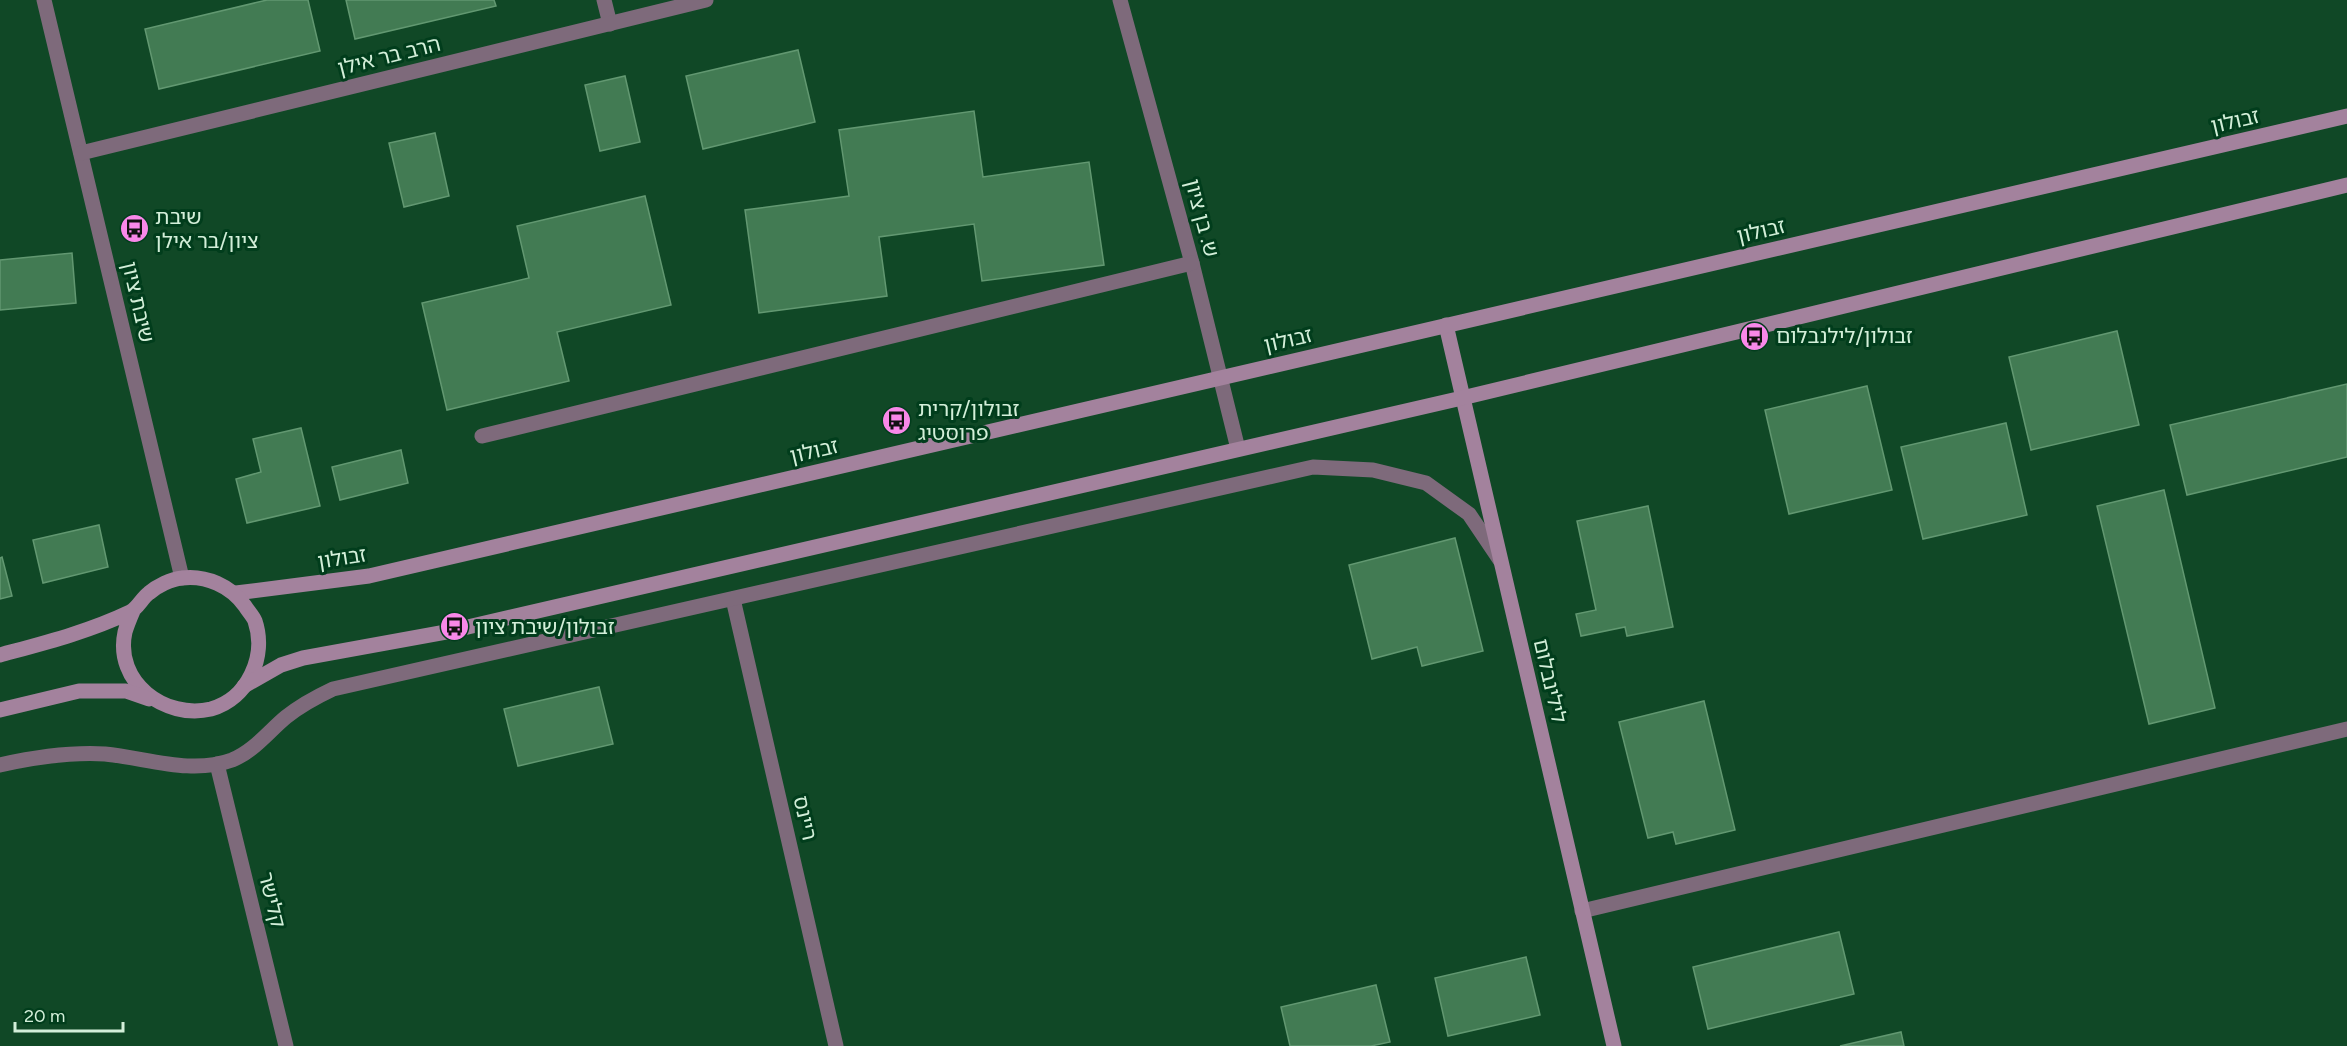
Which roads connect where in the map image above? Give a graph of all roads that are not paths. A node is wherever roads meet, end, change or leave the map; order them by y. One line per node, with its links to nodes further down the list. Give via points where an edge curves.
1 (44, 0): 7 (street, שיבת ציון)
2 (604, 0): 5 (street)
3 (706, 0): 5 (street, הרב בר אילן)
4 (1120, 0): 9 (street, ש. בן ציון)
5 (610, 24): 7 (street, הרב בר אילן)
6 (2347, 116): 10 (main road, זבולון)
7 (81, 153): 16 (street, שיבת ציון)
8 (2347, 185): 12 (main road)
9 (1192, 263): 11 (street, ש. בן ציון); 13 (street)
10 (1446, 325): 11 (main road, זבולון); 12 (main road, לילינבלום)
11 (1221, 378): 14 (street, ש. בן ציון); 17 (main road, זבולון, via 369,576)
12 (1462, 398): 14 (main road); 15 (main road, לילינבלום)
13 (482, 436)
14 (1238, 449): 21 (main road, via 446,632 303,658 281,665)
15 (1500, 560): 18 (street, via 1468,514 1426,483 1373,470 1313,467); 27 (main road, לילינבלום)
16 (182, 578): 17 (main road, via 206,579); 19 (main road, via 148,593)
17 (236, 593): 21 (main road, via 255,621 259,651 254,671)
18 (733, 599): 25 (street, via 333,690 304,703 249,751); 29 (street, ריינס)
19 (133, 611): 20 (main road, via 74,635); 22 (main road, via 125,633 124,654 139,687)
20 (0, 655)
21 (244, 687): 22 (main road, via 212,708 184,712)
22 (155, 701): 23 (main road, via 126,691 79,691)
23 (0, 710)
24 (2347, 729): 27 (street)
25 (217, 764): 26 (street, via 188,766 71,753); 28 (street, קלישר)
26 (0, 765)
27 (1582, 911): 30 (main road, לילינבלום)
28 (286, 1046)
29 (836, 1046)
30 (1614, 1046)

